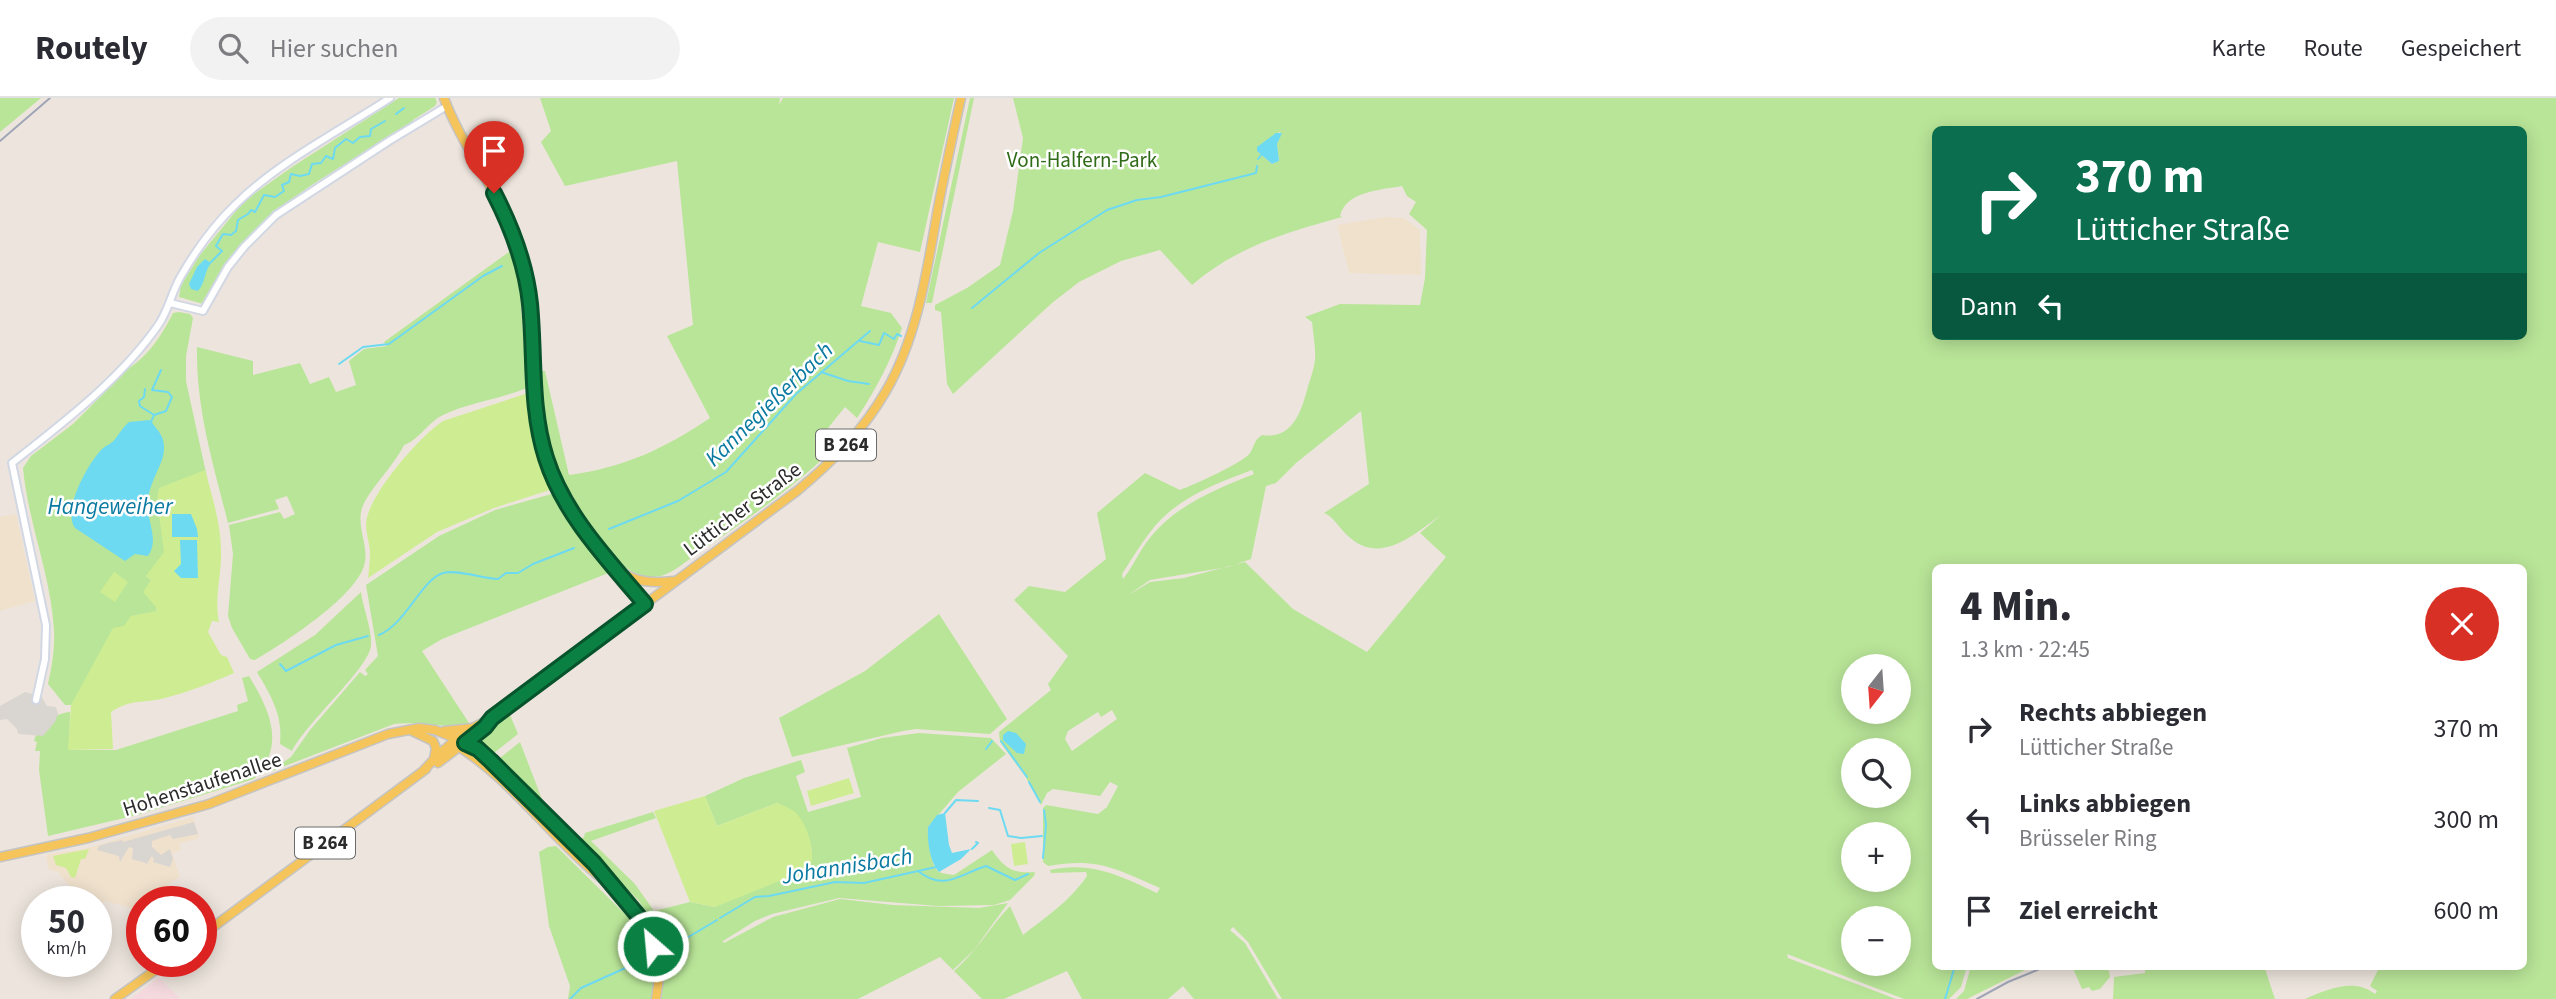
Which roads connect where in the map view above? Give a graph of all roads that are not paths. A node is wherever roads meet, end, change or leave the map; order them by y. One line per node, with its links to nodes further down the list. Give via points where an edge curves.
1 (390, 98): 4 (street, via 239,201 181,275)
2 (961, 98): 6 (main road, Lütticher Straße / B 264, via 919,303 886,391 862,427 818,473)
3 (445, 102): 4 (street, via 276,215 244,246 202,310); 5 (main road, via 505,214 520,255 530,303 536,414 547,460 568,505)
4 (170, 303): 8 (street, via 125,366 12,463 45,616 45,659)
5 (612, 565): 6 (main road, via 647,582); 7 (main road)
6 (677, 581): 7 (main road, Lütticher Straße / B 264)
7 (645, 604): 9 (main road, Lütticher Straße / B 264)
8 (36, 700)
9 (492, 718): 10 (main road, Lütticher Straße / B 264); 13 (main road, Lütticher Straße / B 264)
10 (476, 727): 11 (main road); 13 (main road, Lütticher Straße / B 264)
11 (435, 730): 12 (main road, Hohenstaufenallee); 13 (main road, Hohenstaufenallee)
12 (411, 731): 13 (main road, Hohenstaufenallee); 14 (main road, via 433,741); 16 (main road, Hohenstaufenallee, via 388,734 179,814)
13 (459, 743): 14 (main road, Lütticher Straße / B 264); 15 (main road, Lütticher Straße / B 264); 20 (main road, via 640,918 653,946 659,978)
14 (434, 759): 15 (main road, Lütticher Straße / B 264)
15 (424, 770): 17 (main road, Lütticher Straße / B 264)
16 (0, 856)
17 (217, 924)
18 (146, 977): 19 (main road)
19 (115, 999)
20 (656, 999)

